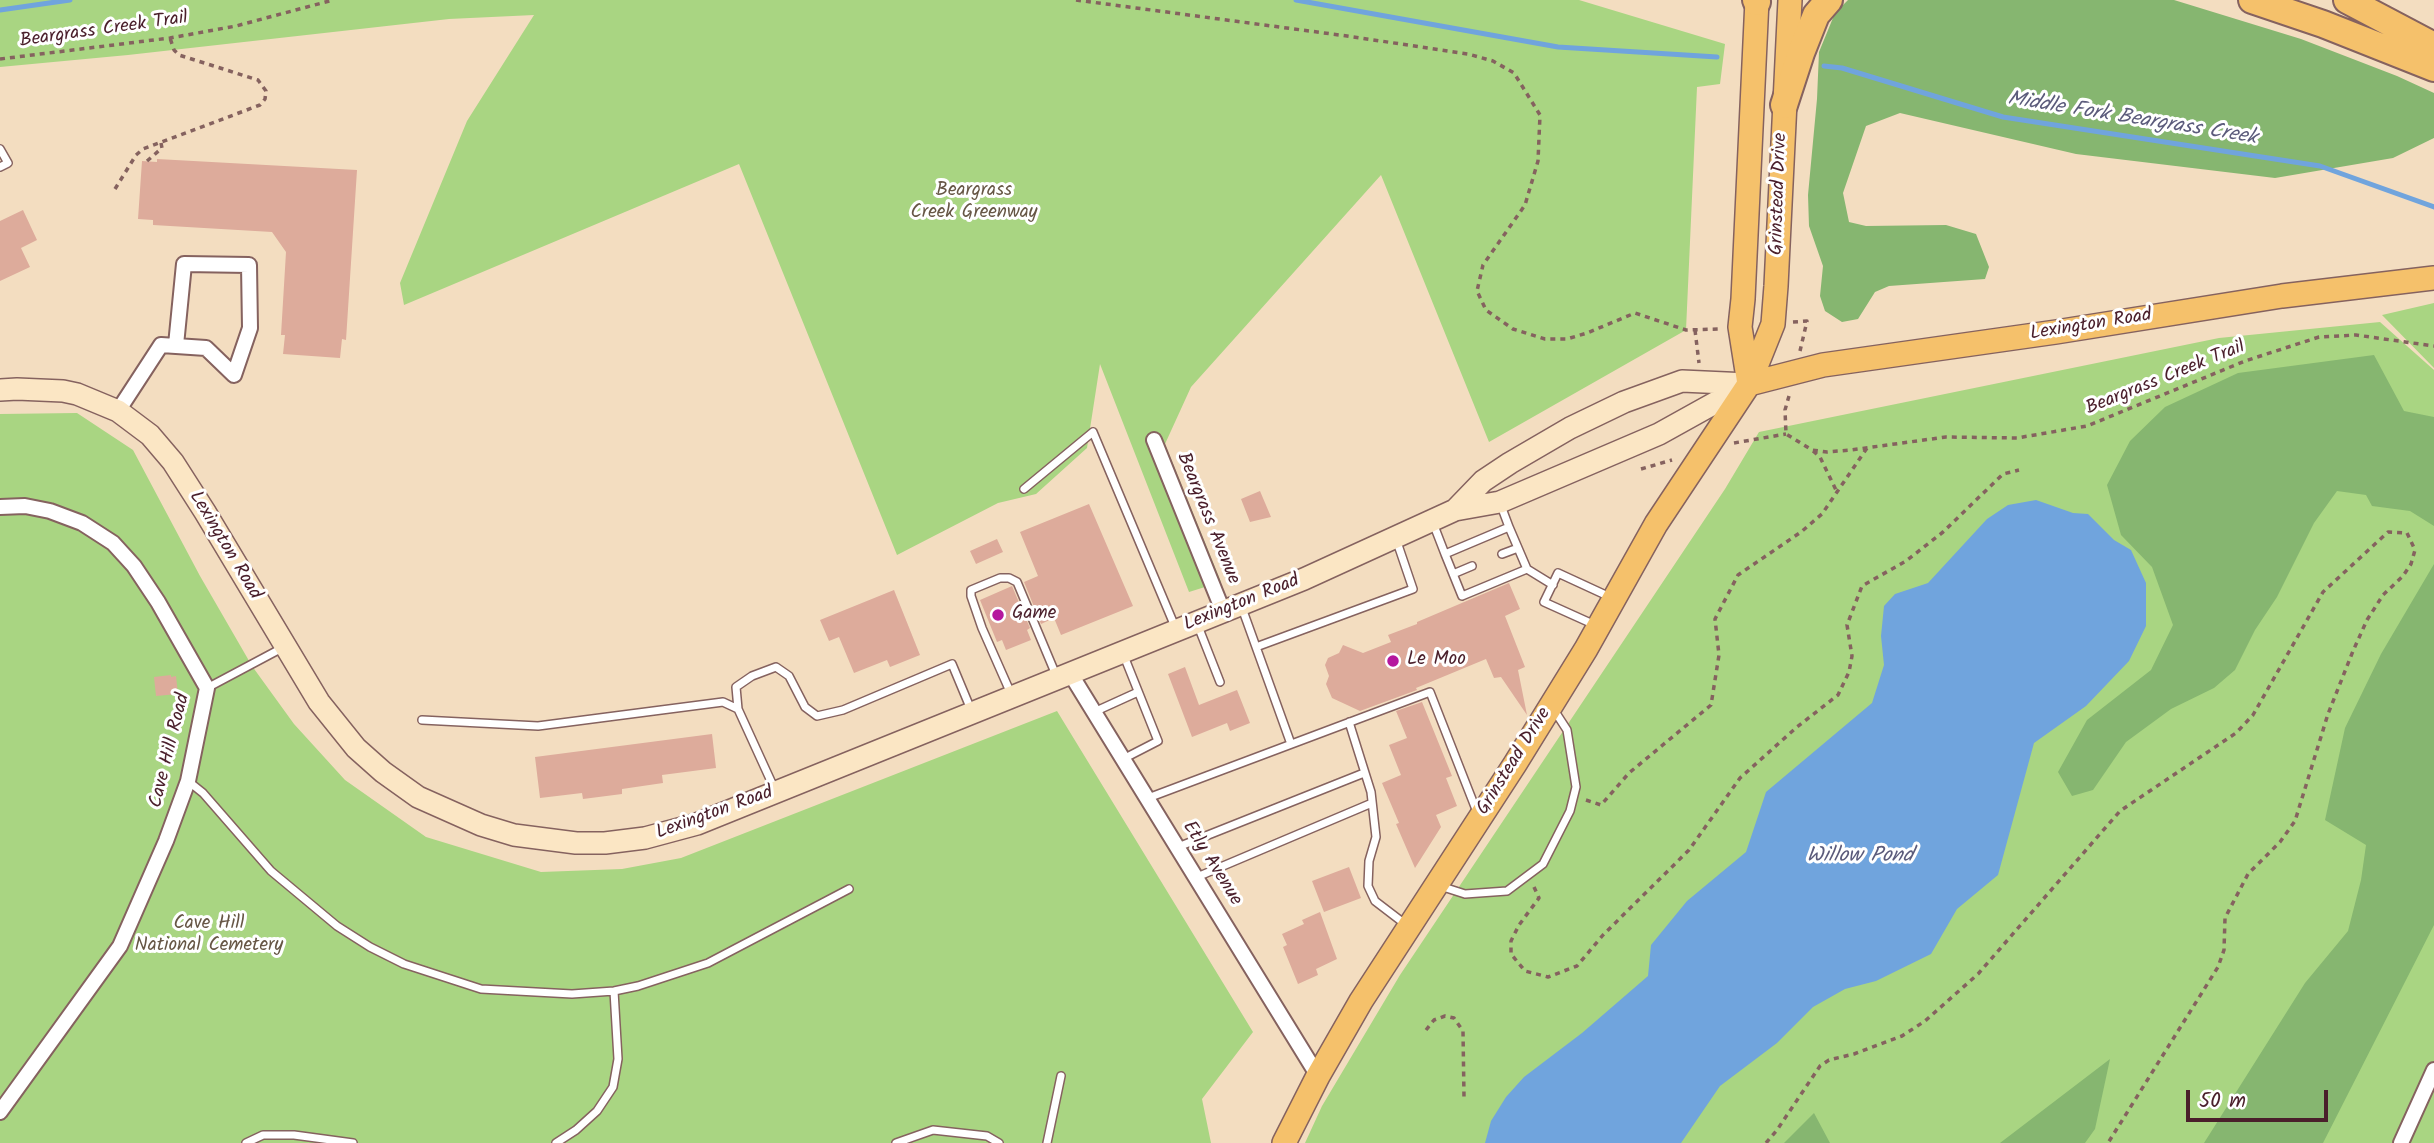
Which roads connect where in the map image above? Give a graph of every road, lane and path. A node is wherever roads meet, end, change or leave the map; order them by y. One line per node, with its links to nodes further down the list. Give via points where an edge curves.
1 (333, 0): 8 (path, Beargrass Creek Trail)
2 (1076, 0): 20 (path, via 1347,36 1493,61 1514,73 1540,115 1538,161 1525,205 1483,265 1477,290 1486,310 1513,329 1545,339 1587,334 1635,313)
3 (1790, 0): 12 (main road, Grinstead Drive)
4 (1829, 0): 12 (highway, via 1816,15)
5 (2252, 0): 11 (highway)
6 (2347, 0): 9 (highway)
7 (1756, 1): 24 (main road, Grinstead Drive, via 1740,327)
8 (170, 38): 10 (path, Beargrass Creek Trail); 13 (path, via 179,54 258,80 266,91 260,105)
9 (2434, 46)
10 (0, 59)
11 (2434, 68)
12 (1784, 105): 24 (main road, Grinstead Drive, via 1773,324)
13 (161, 142): 15 (path, via 162,148); 17 (path, via 136,155)
14 (0, 149): 16 (lane, via 8,163)
15 (147, 161)
16 (0, 167)
17 (115, 189)
18 (2434, 278): 24 (main road, Lexington Road, via 2272,297 1823,365)
19 (1724, 329): 20 (path)
20 (1695, 330): 23 (path)
21 (176, 345): 21 (street, via 206,348 234,374 250,328 249,265 184,264); 27 (street, via 161,345)
22 (2434, 346): 31 (path, Beargrass Creek Trail, via 2356,335 2319,337 2245,361 2087,426 2017,438 1946,437)
23 (1699, 362)
24 (1749, 384): 36 (main road, Lexington Road, via 1660,434); 38 (main road, Lexington Road, via 1682,381 1624,402 1510,463 1483,481); 49 (main road, Grinstead Drive, via 1656,524)
25 (0, 390): 27 (main road, Lexington Road, via 63,391)
26 (1786, 410): 28 (path)
27 (118, 411): 54 (main road, Lexington Road, via 150,435 173,462)
28 (1786, 434): 29 (path); 32 (path)
29 (1752, 438)
30 (1154, 440): 50 (street, Beargrass Avenue)
31 (1867, 448): 32 (path, Beargrass Creek Trail); 35 (path)
32 (1812, 450): 35 (path)
33 (2019, 470): 78 (path, via 2003,474 1943,533 1862,586 1847,625 1852,656 1838,695 1740,778 1689,850 1577,965 1548,977 1525,971 1511,954 1511,941 1539,898)
34 (1024, 489): 53 (lane, via 1093,432)
35 (1837, 492): 73 (path, via 1801,532 1738,575 1715,620 1718,655 1711,705 1629,773 1601,805)
36 (1500, 502): 38 (main road, Lexington Road); 40 (lane)
37 (0, 507): 59 (street, Cave Hill Road, via 50,511 82,523 113,543 152,593)
38 (1455, 510): 39 (main road, Lexington Road)
39 (1433, 522): 41 (main road, Lexington Road); 43 (lane)
40 (1509, 527): 42 (lane); 43 (lane)
41 (1395, 539): 50 (main road, Lexington Road); 55 (lane, via 1413,589)
42 (1518, 548): 44 (lane); 46 (lane)
43 (1445, 554): 47 (lane)
44 (1502, 554)
45 (1472, 566): 47 (lane)
46 (1527, 569): 47 (lane, via 1462,596); 48 (lane)
47 (1453, 574)
48 (1553, 584): 49 (lane, via 1558,573); 52 (lane, via 1544,602)
49 (1614, 599): 52 (main road, Grinstead Drive)
50 (1232, 608): 51 (main road, Lexington Road); 55 (lane)
51 (1196, 622): 53 (main road, Lexington Road); 58 (lane)
52 (1598, 627): 62 (main road, Grinstead Drive)
53 (1176, 630): 56 (main road, Lexington Road)
54 (284, 647): 59 (lane); 72 (main road, Lexington Road, via 318,702 356,748 418,797 481,825 547,841 605,843 698,824)
55 (1256, 647): 68 (lane)
56 (1122, 652): 57 (main road, Lexington Road); 60 (lane)
57 (1064, 675): 61 (main road, Lexington Road); 61 (lane, via 1017,582 1000,578 971,590 971,596); 64 (street, Etly Avenue)
58 (1220, 682)
59 (207, 688): 71 (street, Cave Hill Road)
60 (1138, 692): 64 (lane); 69 (lane, via 1158,741)
61 (1012, 696): 65 (main road, Lexington Road)
62 (1551, 706): 73 (lane, via 1567,730 1574,761); 76 (main road, Grinstead Drive)
63 (738, 709): 65 (lane, via 736,687 776,667 789,676 805,707 817,716 843,710 952,664); 66 (lane, via 723,702 538,726); 72 (lane)
64 (1094, 712): 69 (street, Etly Avenue)
65 (972, 713): 72 (main road, Lexington Road)
66 (422, 720)
67 (1349, 722): 68 (lane); 70 (lane); 76 (lane, via 1430,692)
68 (1292, 744): 74 (lane)
69 (1123, 759): 74 (street, Etly Avenue)
70 (1364, 773): 75 (lane); 77 (lane)
71 (188, 781): 83 (lane, via 271,871 305,902 369,947 439,977 481,989 572,994); 89 (street, Cave Hill Road, via 120,946)
72 (776, 792)
73 (1574, 796): 78 (lane, via 1543,864)
74 (1148, 799): 77 (street, Etly Avenue)
75 (1372, 803): 79 (lane); 82 (lane, via 1376,837 1368,886 1375,901)
76 (1480, 819): 80 (main road, Grinstead Drive)
77 (1178, 847): 79 (street, Etly Avenue)
78 (1528, 875): 80 (lane, via 1507,891 1465,894)
79 (1197, 877): 87 (street, Etly Avenue)
80 (1436, 885): 82 (main road, Grinstead Drive)
81 (849, 889): 83 (lane, via 708,963)
82 (1409, 927): 87 (main road, Grinstead Drive)
83 (614, 991): 92 (lane, via 618,1059 613,1087 597,1111)
84 (1426, 1030): 88 (path, via 1445,1016 1454,1018 1463,1031)
85 (2434, 1070): 99 (street)
86 (1061, 1076): 95 (lane)
87 (1318, 1076): 96 (main road, Grinstead Drive)
88 (1464, 1097)
89 (0, 1112)
90 (246, 1143): 91 (lane, via 263,1135)
91 (353, 1143)
92 (556, 1143)
93 (896, 1143): 94 (lane, via 933,1130 987,1136)
94 (999, 1143)
95 (1048, 1143)
96 (1284, 1143)
97 (1766, 1143): 98 (path, via 1820,1066 1902,1035 1925,1021 1978,974 2120,811 2236,733 2253,715 2323,592 2388,532 2407,533 2415,550 2411,564 2383,595 2353,651 2295,821 2248,874 2225,918 2224,950 2218,967)
98 (2108, 1143)
99 (2401, 1143)

